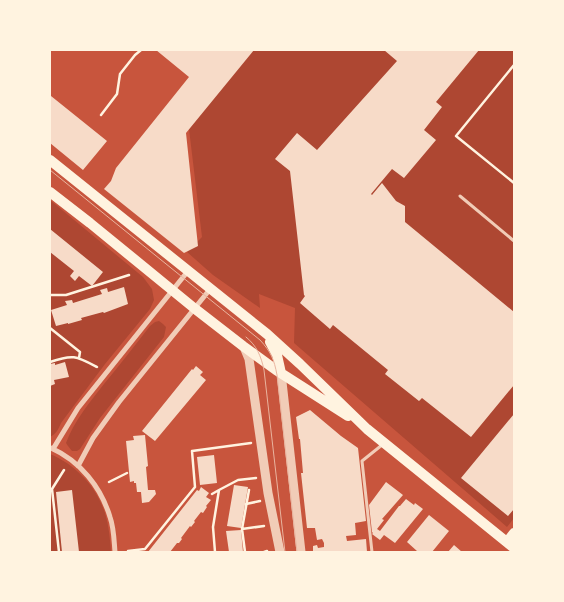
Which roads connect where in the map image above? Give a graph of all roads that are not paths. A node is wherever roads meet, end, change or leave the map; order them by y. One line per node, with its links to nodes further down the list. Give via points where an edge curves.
1 (50, 160): 5 (main road)
2 (50, 192): 7 (main road)
3 (460, 196): 4 (lane)
4 (514, 241)
5 (189, 270): 6 (main road); 7 (street)
6 (211, 288): 8 (street); 9 (main road)
7 (172, 290): 8 (main road); 14 (street, via 82,403)
8 (194, 308): 10 (main road); 15 (street, via 104,421)
9 (262, 331): 11 (main road, via 275,350); 12 (main road)
10 (243, 346): 11 (main road); 19 (street, via 249,359 265,478)
11 (281, 373): 12 (main road); 20 (street)
12 (368, 429): 13 (main road)
13 (385, 443): 17 (main road); 21 (lane, via 362,461)
14 (51, 449): 15 (street)
15 (78, 466): 18 (street, via 92,480 106,503)
16 (514, 533): 17 (main road)
17 (510, 545)
18 (115, 552)
19 (280, 552)
20 (301, 552)
21 (372, 552)

